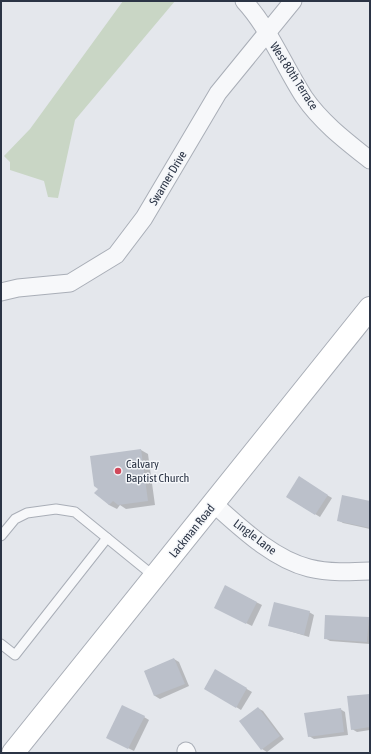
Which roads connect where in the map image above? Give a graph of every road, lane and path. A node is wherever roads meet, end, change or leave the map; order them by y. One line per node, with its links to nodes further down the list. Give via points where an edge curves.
1 (244, 1): 3 (street, West 80th Terrace)
2 (293, 1): 3 (street, Swarner Drive)
3 (266, 34): 4 (street, West 80th Terrace, via 305,98 326,122); 5 (street, Swarner Drive, via 218,93 144,218 116,255 70,283)
4 (370, 160)
5 (1, 292)
6 (370, 308): 7 (main road, Lackman Road)
7 (214, 504): 10 (street, Lingle Lane, via 271,552 309,568 342,572); 11 (main road, Lackman Road)
8 (1, 536): 9 (lane, via 15,519 27,513 56,509 76,512)
9 (107, 538): 11 (lane); 12 (lane, via 15,655)
10 (370, 571)
11 (155, 577): 13 (main road, Lackman Road)
12 (1, 644)
13 (13, 753)

